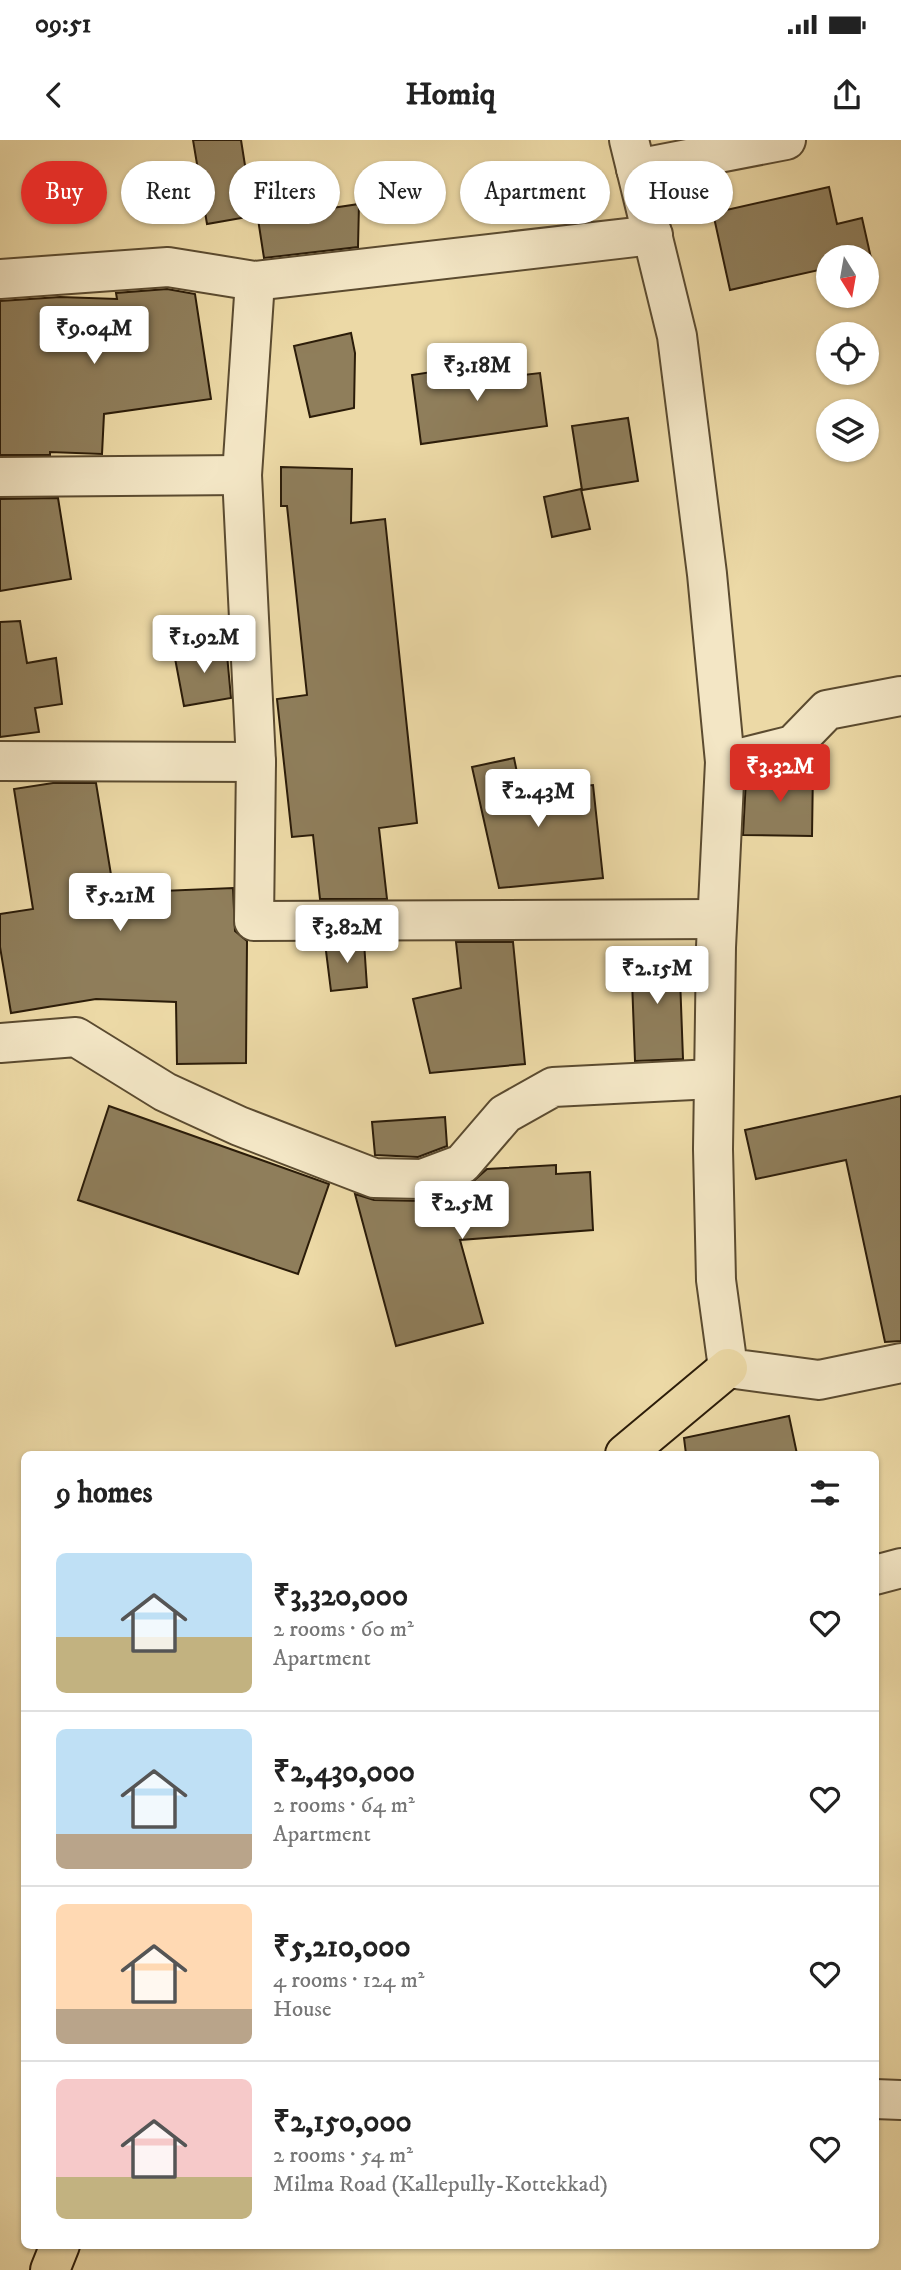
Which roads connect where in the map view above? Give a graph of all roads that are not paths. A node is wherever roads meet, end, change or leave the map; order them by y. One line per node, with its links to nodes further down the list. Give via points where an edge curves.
1 (786, 140): 2 (street)
2 (633, 154): 3 (street)
3 (653, 235): 5 (street); 11 (street, via 677,336)
4 (0, 279): 5 (street, via 168,267)
5 (256, 281): 6 (street)
6 (242, 475): 7 (street); 10 (street)
7 (0, 477)
8 (901, 696): 11 (street, via 827,710 793,745)
9 (0, 761): 10 (street)
10 (256, 762): 12 (street, via 254,921)
11 (725, 762): 12 (street)
12 (717, 919): 14 (street)
13 (0, 1043): 14 (street, via 76,1037 165,1092 374,1178 422,1179 462,1164 505,1114 553,1087)
14 (713, 1079): 16 (street, via 716,1280)
15 (901, 1363): 16 (street, via 819,1381)
16 (728, 1368): 17 (main road)
17 (629, 1451)
18 (901, 1568): 19 (street)
19 (879, 1574)
20 (879, 2099): 21 (street)
21 (901, 2100)
22 (58, 2249): 23 (main road)
23 (50, 2270)

